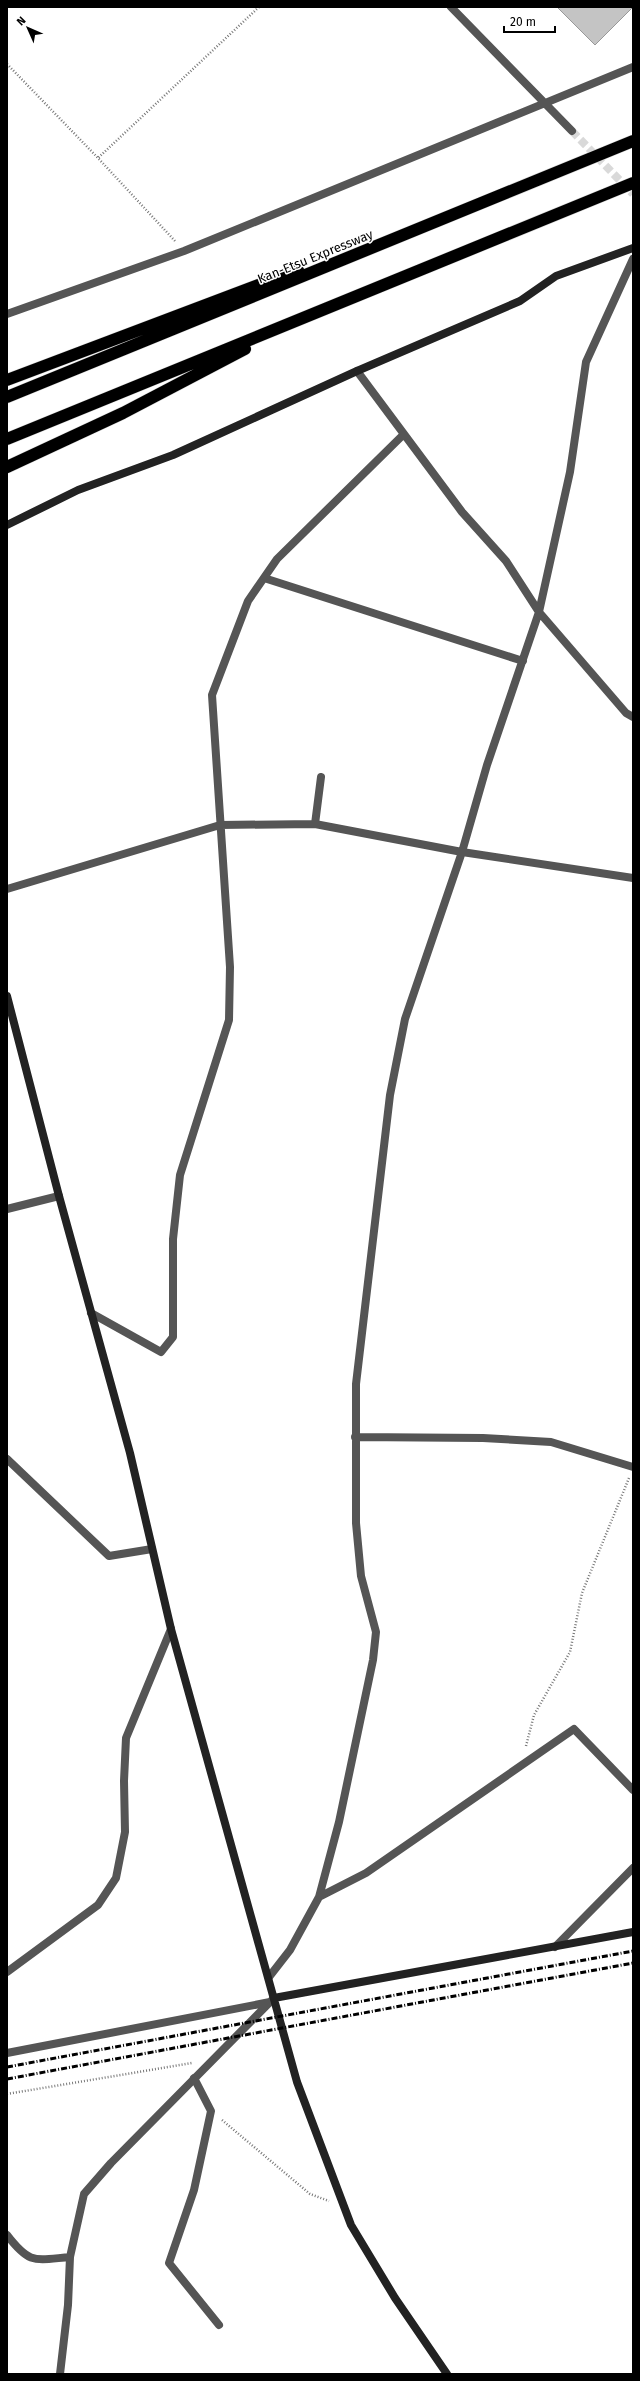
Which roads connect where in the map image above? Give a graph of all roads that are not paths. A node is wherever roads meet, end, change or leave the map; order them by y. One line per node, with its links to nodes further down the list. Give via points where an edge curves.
1 (451, 7): 3 (street)
2 (633, 67): 3 (street)
3 (545, 104): 4 (street); 10 (street, via 184,251)
4 (572, 131)
5 (633, 141): 7 (highway, Kan-Etsu Expressway)
6 (633, 183): 11 (highway)
7 (382, 244): 13 (highway, via 277,277); 14 (highway, Kan-Etsu Expressway)
8 (633, 248): 12 (street, via 556,276 520,301)
9 (633, 259): 20 (street, via 586,362 570,472)
10 (7, 314)
11 (312, 314): 16 (highway); 17 (highway, via 123,413)
12 (358, 371): 15 (street); 18 (street, via 173,455 78,490)
13 (7, 380)
14 (7, 397)
15 (404, 434): 19 (street, via 277,559); 20 (street, via 462,512 506,561)
16 (7, 439)
17 (7, 467)
18 (7, 525)
19 (264, 578): 21 (street); 25 (street, via 248,601 212,695)
20 (540, 612): 21 (street); 22 (street, via 626,713)
21 (523, 661): 26 (street, via 486,765)
22 (633, 717)
23 (322, 777): 24 (street)
24 (315, 824): 25 (street); 26 (street)
25 (220, 825): 28 (street); 32 (street, via 230,966 229,1020 180,1175 173,1239 173,1337 161,1352)
26 (462, 852): 27 (street); 33 (street, via 406,1019 390,1095 356,1384)
27 (633, 878)
28 (7, 889)
29 (7, 996): 30 (street)
30 (59, 1196): 31 (street); 32 (street)
31 (7, 1209)
32 (91, 1313): 36 (street, via 130,1453)
33 (355, 1437): 35 (street, via 483,1438 551,1442); 40 (street, via 356,1523 361,1576 376,1632 373,1660 341,1814)
34 (7, 1460): 36 (street, via 109,1556)
35 (633, 1467)
36 (152, 1549): 37 (street)
37 (171, 1629): 43 (street, via 126,1738 125,1832 116,1878 98,1905); 44 (street)
38 (633, 1790): 40 (street, via 574,1729 366,1873)
39 (633, 1868): 42 (street)
40 (319, 1897): 44 (street, via 290,1950)
41 (633, 1932): 42 (street)
42 (555, 1946): 45 (street)
43 (7, 1972)
44 (269, 1977): 45 (street)
45 (272, 2000): 46 (street); 47 (street); 52 (street, via 297,2082 351,2225 395,2298)
46 (7, 2053)
47 (194, 2078): 49 (street, via 84,2194); 50 (street, via 211,2111 194,2190 169,2263)
48 (7, 2235): 49 (street, via 19,2250 34,2260)
49 (70, 2258): 51 (street, via 68,2305)
50 (219, 2325)
51 (60, 2374)
52 (447, 2374)

